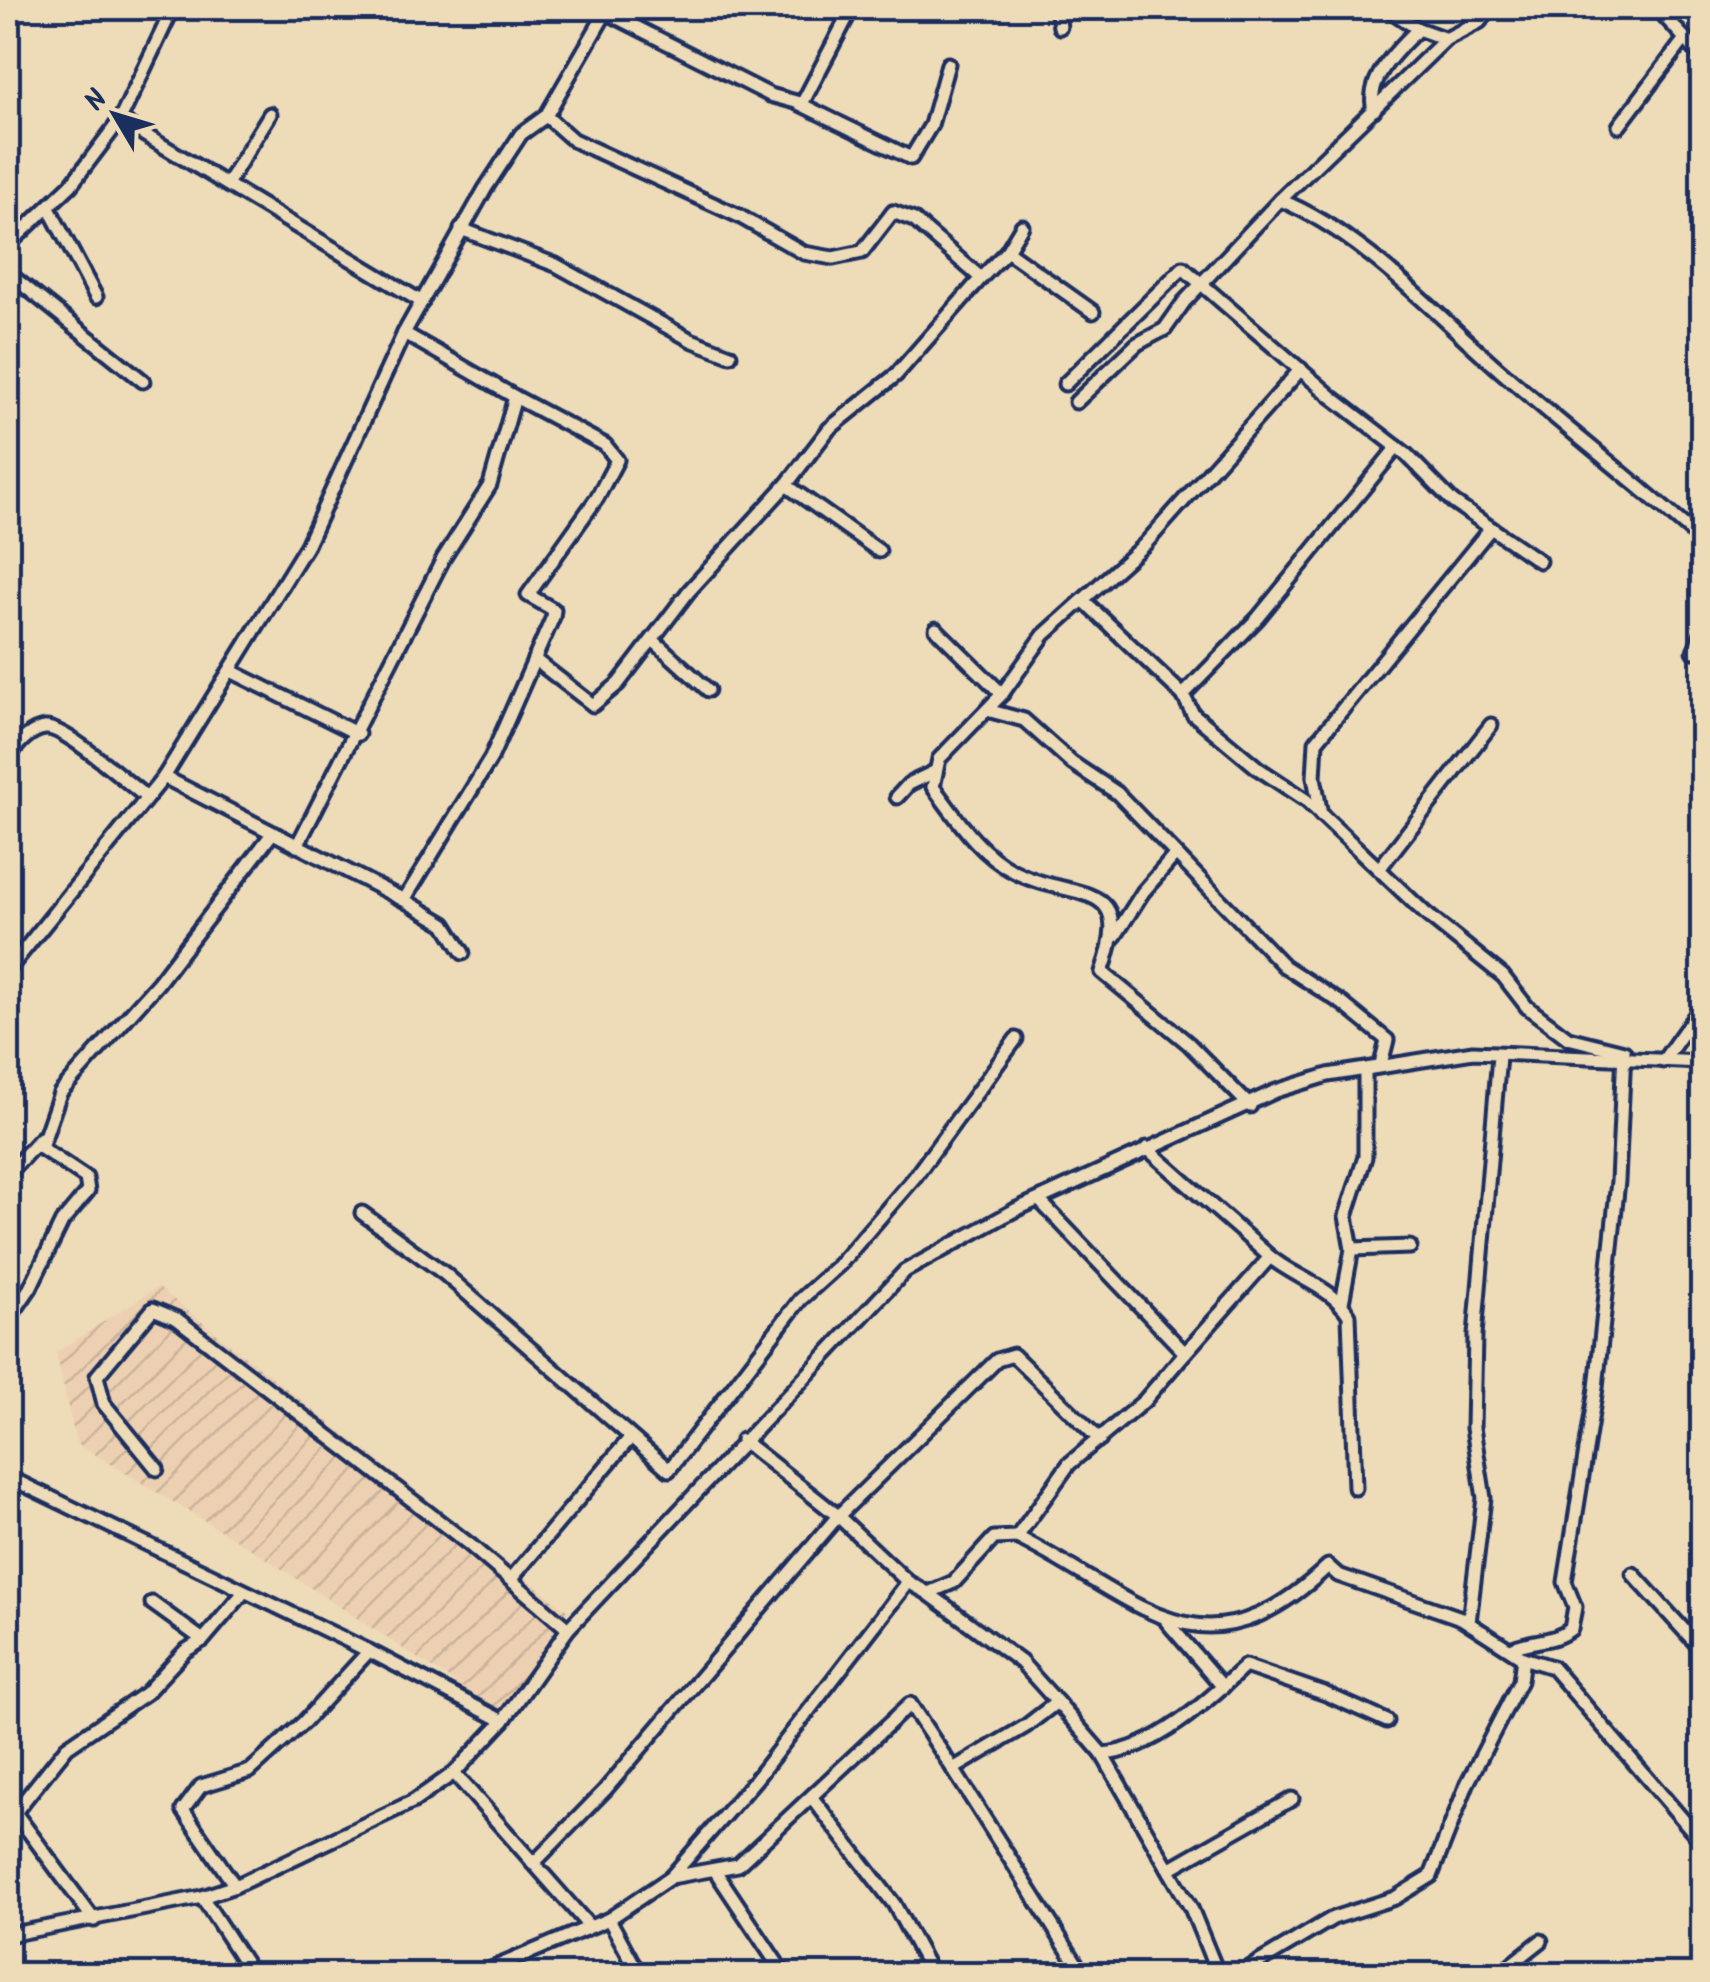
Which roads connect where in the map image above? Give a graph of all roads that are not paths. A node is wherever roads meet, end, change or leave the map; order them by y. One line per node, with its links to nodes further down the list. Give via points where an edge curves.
1 (172, 8): 18 (street)
2 (852, 8): 14 (street)
3 (1057, 8): 8 (street)
4 (1387, 8): 9 (street)
5 (1492, 8): 10 (street)
6 (1657, 8): 11 (street)
7 (607, 10): 14 (street, via 770,95); 17 (street)
8 (1060, 27)
9 (1418, 29): 10 (street); 15 (street, via 1379,74)
10 (1446, 39): 15 (street)
11 (1684, 40): 12 (street); 19 (street)
12 (1702, 57)
13 (948, 64): 14 (street, via 931,126 910,158)
14 (802, 104)
15 (1374, 110): 21 (street)
16 (270, 114): 20 (street)
17 (546, 116): 24 (street, via 520,134); 28 (street, via 573,140 804,253 833,258 862,252 892,212 914,220)
18 (120, 120): 20 (street); 22 (street)
19 (1619, 126)
20 (227, 184): 31 (street)
21 (1280, 200): 29 (street); 43 (street, via 1309,211 1415,294)
22 (49, 208): 25 (street); 30 (street)
23 (1022, 226): 26 (street)
24 (461, 230): 31 (street); 34 (street, via 556,265)
25 (8, 245)
26 (1007, 251): 28 (street); 32 (street)
27 (8, 274): 36 (street)
28 (981, 278): 41 (street, via 896,375 829,429)
29 (1201, 283): 35 (street); 37 (street, via 1182,268); 39 (street, via 1165,329 1137,344)
30 (96, 297)
31 (422, 302): 33 (street)
32 (1093, 312)
33 (404, 333): 38 (street); 52 (street, via 307,545)
34 (730, 355)
35 (1301, 369): 40 (street); 46 (street, via 1145,544)
36 (144, 380)
37 (1065, 384)
38 (515, 397): 51 (street, via 605,445 617,460 528,595 554,612); 58 (street, via 490,484 443,559)
39 (1076, 402)
40 (1397, 447): 42 (street); 55 (street, via 1258,618)
41 (786, 485): 44 (street); 49 (street, via 688,591)
42 (1490, 529): 45 (street); 64 (street, via 1316,742)
43 (1702, 541)
44 (879, 551)
45 (1539, 560)
46 (1084, 601): 54 (street, via 1044,635); 55 (street)
47 (936, 630): 54 (street)
48 (1702, 633): 50 (street)
49 (654, 641): 51 (street, via 593,706); 53 (street)
50 (1694, 652)
51 (534, 659): 69 (street, via 491,758)
52 (232, 671): 58 (street); 61 (street)
53 (708, 690)
54 (1002, 694): 56 (street)
55 (1183, 695): 64 (street, via 1193,714)
56 (987, 710): 60 (street); 67 (street, via 1024,720 1117,793)
57 (1491, 725): 68 (street)
58 (358, 734): 66 (street)
59 (8, 758): 62 (street, via 38,730 61,731)
60 (934, 772): 63 (street); 70 (street, via 933,787 980,848 1012,871 1090,893 1109,909)
61 (164, 778): 62 (street); 65 (street)
62 (145, 796): 72 (street)
63 (897, 798)
64 (1321, 815): 68 (street)
65 (270, 836): 66 (street); 84 (street, via 158,983 60,1093)
66 (297, 846): 69 (street)
67 (1175, 855): 70 (street); 81 (street, via 1284,966 1388,1040)
68 (1378, 870): 74 (street)
69 (404, 900): 71 (street, via 445,924)
70 (1115, 936): 83 (street, via 1102,972 1189,1044)
71 (463, 954)
72 (8, 970)
73 (1702, 1006): 79 (street)
74 (1568, 1038): 77 (street); 78 (street, via 1624,1052)
75 (1016, 1039): 95 (street, via 914,1178 800,1300 668,1470)
76 (1499, 1056): 77 (street); 81 (street, via 1473,1052); 110 (street, via 1475,1335 1474,1428 1484,1498)
77 (1547, 1057): 78 (street)
78 (1626, 1058): 79 (street); 115 (street, via 1596,1388 1566,1582 1575,1608 1570,1629 1557,1640 1533,1640)
79 (1663, 1062): 80 (street)
80 (1702, 1062)
81 (1381, 1064): 82 (street)
82 (1365, 1070): 83 (street, via 1328,1074); 90 (street, via 1365,1157 1346,1216)
83 (1250, 1106): 85 (street)
84 (43, 1137): 86 (street); 93 (street, via 43,1152 86,1178 88,1192 62,1222)
85 (1147, 1148): 87 (street); 91 (street)
86 (8, 1174)
87 (1040, 1201): 94 (street); 96 (street, via 904,1271)
88 (362, 1213): 95 (street, via 444,1274)
89 (1410, 1247): 90 (street)
90 (1352, 1248): 92 (street)
91 (1270, 1258): 92 (street); 94 (street)
92 (1342, 1303): 100 (street, via 1352,1341)
93 (8, 1320)
94 (1185, 1353): 97 (street)
95 (630, 1438): 104 (street)
96 (742, 1440): 101 (street); 111 (street)
97 (1100, 1440): 101 (street, via 1013,1355 997,1360); 102 (street, via 1069,1464)
98 (158, 1470): 104 (street, via 104,1404 97,1376 153,1308 177,1319)
99 (8, 1477): 106 (street)
100 (1355, 1488)
101 (838, 1516): 105 (street); 129 (street, via 605,1790)
102 (1017, 1537): 107 (street, via 994,1538 954,1582); 109 (street)
103 (1634, 1574): 113 (street)
104 (511, 1579): 111 (street)
105 (908, 1582): 107 (street); 132 (street)
106 (244, 1592): 112 (street); 114 (street)
107 (928, 1593): 117 (street, via 1022,1662)
108 (152, 1603): 112 (street)
109 (1167, 1622): 110 (street, via 1192,1626 1256,1616 1298,1594 1328,1566); 116 (street)
110 (1468, 1622): 115 (street)
111 (568, 1628): 118 (street)
112 (203, 1640): 127 (street, via 146,1693 66,1747)
113 (1702, 1650)
114 (368, 1651): 118 (street); 133 (street, via 250,1771 201,1786 182,1810)
115 (1518, 1653): 128 (street, via 1552,1666); 147 (street, via 1520,1681 1467,1784 1431,1876 1395,1898 1333,1918)
116 (1223, 1687): 119 (street, via 1245,1666); 120 (street)
117 (1057, 1702): 121 (street); 123 (street)
118 (503, 1721): 124 (street)
119 (1386, 1721)
120 (1124, 1752): 121 (street); 122 (street)
121 (1102, 1754): 122 (street)
122 (1110, 1768): 130 (street)
123 (953, 1769): 125 (street, via 910,1704); 145 (street)
124 (454, 1773): 129 (street); 133 (street, via 414,1801)
125 (813, 1799): 131 (street, via 738,1866); 144 (street, via 894,1904)
126 (1292, 1799): 130 (street)
127 (12, 1817): 136 (street)
128 (1702, 1842)
129 (533, 1864): 137 (street)
130 (1169, 1868): 146 (street)
131 (716, 1872): 132 (street); 143 (street)
132 (671, 1877): 135 (street)
133 (234, 1886): 134 (street)
134 (202, 1897): 136 (street); 141 (street)
135 (609, 1919): 137 (street); 142 (street)
136 (94, 1920): 138 (street)
137 (589, 1926): 140 (street)
138 (8, 1935)
139 (1541, 1941): 148 (street)
140 (487, 1973)
141 (252, 1974)
142 (640, 1974)
143 (784, 1974)
144 (932, 1974)
145 (1083, 1974)
146 (1218, 1974)
147 (1239, 1974)
148 (1499, 1974)

